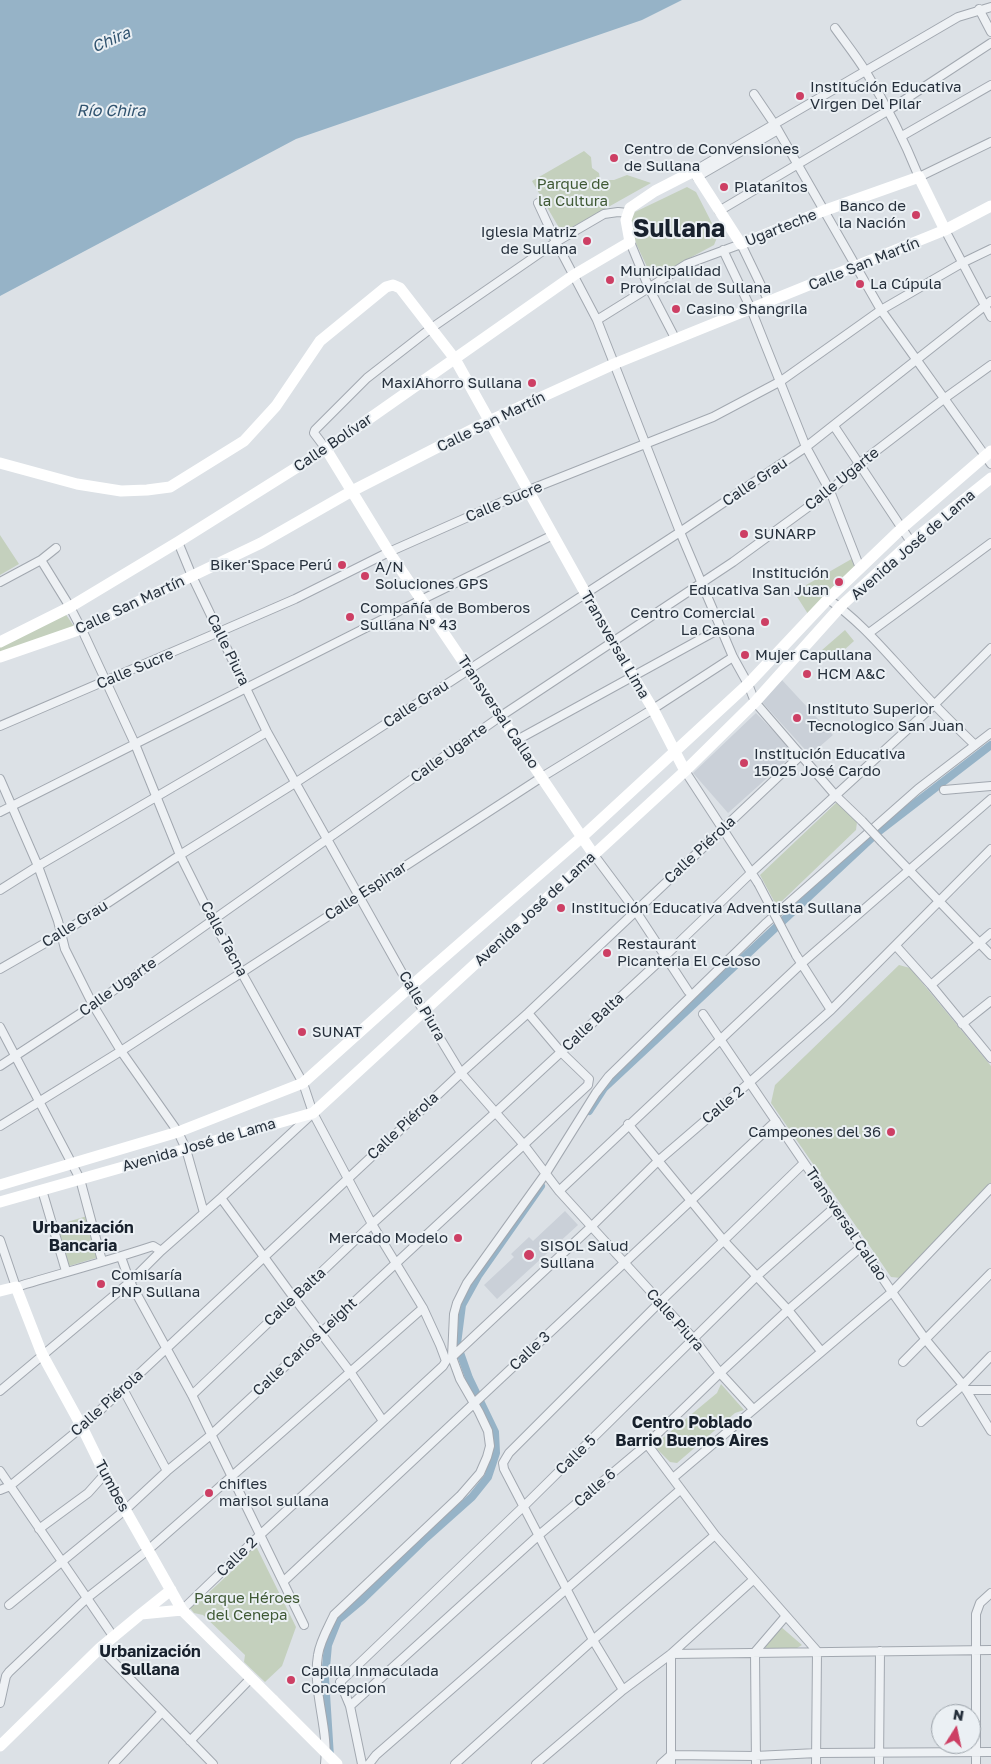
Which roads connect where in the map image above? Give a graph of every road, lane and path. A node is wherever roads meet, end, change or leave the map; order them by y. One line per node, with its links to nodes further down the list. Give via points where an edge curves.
1 (991, 7): 2 (street)
2 (979, 9): 4 (street); 6 (street, via 958,17)
3 (835, 28): 6 (street)
4 (991, 32)
5 (991, 43): 9 (street)
6 (866, 71): 9 (street); 10 (street)
7 (991, 85): 11 (street)
8 (754, 94): 10 (street)
9 (889, 110): 11 (street); 13 (street)
10 (776, 128): 13 (street); 14 (street)
11 (902, 136): 15 (street)
12 (991, 142): 15 (street)
13 (797, 164): 18 (street); 19 (street)
14 (696, 174): 18 (street); 20 (street, via 655,191 630,208)
15 (919, 176): 19 (street, Ugarteche); 21 (street)
16 (538, 203): 22 (street)
17 (991, 206): 21 (street, Calle San Martín)
18 (718, 211): 24 (street)
19 (823, 211): 24 (street, Ugarteche); 28 (street)
20 (628, 213): 22 (street, via 604,214); 23 (street)
21 (945, 230): 27 (street); 28 (street, Calle San Martín)
22 (556, 242): 29 (street); 38 (street)
23 (630, 242): 29 (street, Calle Bolívar); 30 (street)
24 (741, 244): 26 (street, Ugarteche); 32 (street)
25 (991, 248): 27 (street, Calle Sucre)
26 (723, 250): 30 (street, Ugarteche, via 687,264); 34 (street)
27 (962, 263): 33 (street); 35 (street, Calle Sucre)
28 (857, 267): 32 (street, Calle San Martín); 35 (street)
29 (574, 275): 37 (street); 40 (street, Calle Bolívar)
30 (650, 288): 37 (street, Ugarteche); 39 (street)
31 (991, 301): 33 (street, Calle Grau)
32 (769, 302): 34 (street, Calle San Martín)
33 (984, 306): 36 (street); 41 (street, Calle Grau)
34 (752, 309): 39 (street, Calle San Martín); 44 (street)
35 (881, 310): 41 (street); 44 (street, Calle Sucre)
36 (991, 317)
37 (597, 320): 42 (street)
38 (430, 328): 40 (street, Transversal Lima); 50 (street, Transversal Callao, via 367,378 315,430); 52 (street, Transversal Lima, via 400,288 393,285 386,288 320,341 276,406 244,441 170,487 120,491 77,484)
39 (675, 338): 42 (street, Calle San Martín)
40 (455, 358): 46 (street, Transversal Lima); 50 (street, Calle Bolívar)
41 (916, 359): 45 (street); 47 (street, Calle Grau)
42 (614, 364): 46 (street, Calle San Martín); 48 (street)
43 (991, 365): 45 (street, Calle Ugarte)
44 (782, 381): 48 (street, Calle Sucre, via 713,417); 49 (street)
45 (945, 398): 51 (street); 53 (street, Calle Ugarte)
46 (489, 421): 55 (street, Transversal Lima); 56 (street, Calle San Martín)
47 (834, 426): 49 (street, Calle Grau); 53 (street)
48 (646, 445): 55 (street, Calle Sucre); 59 (street)
49 (806, 447): 57 (street); 59 (street, Calle Grau)
50 (326, 449): 56 (street, Transversal Callao); 61 (street, Calle Bolívar)
51 (989, 457): 58 (street, Avenida José de Lama)
52 (0, 463)
53 (860, 464): 57 (street, Calle Ugarte); 58 (street)
54 (991, 478): 62 (street, Avenida José de Lama)
55 (529, 490): 60 (street, Transversal Lima); 65 (street, Calle Sucre)
56 (352, 491): 65 (street, Transversal Callao); 68 (street, Calle San Martín, via 261,543)
57 (830, 491): 67 (street); 70 (street, Calle Ugarte)
58 (902, 528): 62 (street); 67 (street, Avenida José de Lama)
59 (680, 532): 70 (street); 71 (street, Calle Grau)
60 (553, 535): 71 (street, Transversal Lima); 73 (street)
61 (178, 542): 68 (street, Calle Piura); 74 (street, Calle Bolívar)
62 (911, 542): 75 (street, Avenida José de Lama)
63 (991, 543): 79 (street)
64 (56, 548): 66 (street)
65 (389, 552): 73 (street, Transversal Callao); 78 (street, Calle Sucre, via 295,599)
66 (41, 560): 69 (street); 74 (street, Calle Tacna)
67 (860, 568): 72 (street, Avenida José de Lama)
68 (192, 576): 76 (street, Calle San Martín); 78 (street, Calle Piura)
69 (0, 582)
70 (702, 583): 77 (street); 80 (street, Calle Ugarte)
71 (585, 594): 80 (street, Transversal Lima); 85 (street, Calle Grau)
72 (828, 599): 75 (street); 88 (street, Avenida José de Lama)
73 (421, 600): 85 (street, Transversal Callao); 89 (street)
74 (70, 607): 76 (street, Calle Tacna); 81 (street, Calle Bolívar)
75 (841, 607): 79 (street); 90 (street, Avenida José de Lama)
76 (81, 628): 84 (street, Calle San Martín); 87 (street, Calle Tacna)
77 (722, 628): 83 (street); 86 (street)
78 (219, 632): 87 (street, Calle Sucre); 89 (street, Calle Piura)
79 (868, 633): 91 (street)
80 (612, 641): 86 (street, Transversal Lima); 93 (street, Calle Ugarte)
81 (0, 642)
82 (991, 648): 91 (street, Calle Balta)
83 (733, 656): 88 (street); 92 (street, Calle Espinar)
84 (0, 657)
85 (469, 669): 93 (street, Transversal Callao); 105 (street, Calle Grau)
86 (633, 677): 92 (street, Transversal Lima); 97 (street)
87 (106, 682): 94 (street, Calle Sucre); 98 (street, Calle Tacna)
88 (748, 684): 90 (street); 100 (street, Avenida José de Lama)
89 (246, 688): 95 (street, Calle Piura); 98 (street)
90 (755, 702): 101 (street); 102 (street, Avenida José de Lama)
91 (934, 705): 99 (street); 109 (street, Calle Balta)
92 (653, 709): 100 (street, Transversal Lima); 103 (street, Calle Espinar)
93 (501, 716): 97 (street, Transversal Callao); 115 (street, Calle Ugarte)
94 (0, 726)
95 (267, 732): 105 (street, Calle Piura); 108 (street)
96 (991, 733): 99 (street)
97 (517, 740): 103 (street, Transversal Callao)
98 (135, 744): 108 (street, Calle Tacna); 111 (street)
99 (975, 745): 168 (street, via 918,789 764,924 616,1069 596,1093)
100 (675, 750): 102 (street, Transversal Lima); 114 (street, Avenida José de Lama)
101 (800, 755): 109 (street); 113 (street, Calle Piérola)
102 (685, 771): 113 (street, Transversal Lima); 118 (street, Avenida José de Lama)
103 (542, 777): 114 (street, Transversal Callao); 123 (street, Calle Espinar)
104 (0, 779): 111 (street)
105 (295, 783): 115 (street, Calle Piura); 117 (street, Calle Grau)
106 (991, 786): 107 (street)
107 (944, 790)
108 (156, 796): 117 (street, Calle Tacna); 119 (street)
109 (836, 796): 120 (street, bridge); 121 (street, Calle Balta)
110 (991, 799): 120 (street)
111 (12, 806): 112 (street); 119 (street)
112 (0, 812)
113 (722, 830): 121 (street, Transversal Lima); 125 (street, Calle Piérola)
114 (582, 837): 118 (street, Transversal Callao); 137 (street, Avenida José de Lama)
115 (328, 840): 123 (street, Calle Piura); 126 (street, Calle Ugarte)
116 (991, 849): 124 (street, Calle 2)
117 (180, 855): 126 (street, Calle Tacna); 128 (street, Calle Grau)
118 (594, 855): 125 (street, Transversal Callao); 142 (street, Avenida José de Lama)
119 (38, 866): 122 (street); 128 (street)
120 (909, 869): 124 (street); 133 (street)
121 (752, 872): 132 (street, Calle Balta); 133 (street, Transversal Lima, bridge)
122 (0, 890)
123 (360, 895): 135 (street, Calle Espinar); 137 (street, Calle Piura)
124 (938, 900): 129 (street); 130 (street, Calle 2)
125 (635, 910): 132 (street, Transversal Callao); 143 (street, Calle Piérola)
126 (213, 920): 135 (street, Calle Tacna); 140 (street, Calle Ugarte)
127 (991, 933): 129 (street)
128 (61, 934): 134 (street, Calle Grau); 140 (street, via 65,949)
129 (978, 943): 131 (street); 136 (street)
130 (896, 946): 136 (street); 141 (street, Calle 2)
131 (991, 955)
132 (665, 956): 138 (street, Transversal Callao); 149 (street, Calle Balta)
133 (801, 964): 141 (street, Transversal Lima); 147 (street)
134 (0, 969)
135 (241, 972): 148 (street, Calle Espinar); 155 (street, Calle Tacna)
136 (931, 985): 145 (street)
137 (410, 987): 142 (street, Calle Piura); 155 (street, Avenida José de Lama)
138 (688, 991)
139 (991, 1001): 145 (street)
140 (93, 1005): 148 (street); 150 (street, Calle Ugarte)
141 (831, 1010): 154 (street, Calle 2)
142 (424, 1012): 153 (street, Calle Piura); 157 (street, Avenida José de Lama)
143 (528, 1013): 149 (street); 153 (street, Calle Piérola)
144 (703, 1014): 147 (street, Transversal Callao)
145 (962, 1024): 151 (street)
146 (0, 1027): 150 (street)
147 (720, 1040): 154 (street, Transversal Callao); 160 (street)
148 (121, 1051): 156 (street, Calle Espinar); 162 (street)
149 (561, 1052): 158 (street, Calle Balta); 163 (street, Calle Carlos Leight, via 589,1079 588,1085)
150 (14, 1057): 152 (street, Calle Ugarte); 156 (street)
151 (991, 1058)
152 (0, 1066)
153 (461, 1073): 158 (street, Calle Piura); 169 (street, Calle Piérola)
154 (750, 1082): 159 (street, Transversal Callao); 165 (street, Calle 2)
155 (303, 1083): 157 (street, Calle Tacna); 162 (street, Avenida José de Lama)
156 (39, 1102): 161 (street, Calle Espinar); 166 (street)
157 (313, 1113): 164 (street, Avenida José de Lama); 169 (street, Calle Tacna); 175 (street)
158 (495, 1113): 163 (street, Calle Piura); 180 (street, Calle Balta)
159 (776, 1121): 167 (street, Transversal Callao); 176 (street, Calle 3)
160 (628, 1124): 165 (street); 174 (street)
161 (0, 1126)
162 (178, 1132): 164 (street); 166 (street, Avenida José de Lama)
163 (524, 1145): 168 (street, Calle Piura); 189 (street, Calle Carlos Leight)
164 (186, 1149): 170 (street, Avenida José de Lama); 179 (street)
165 (658, 1161): 176 (street); 181 (street, Calle 2)
166 (70, 1163): 170 (street); 171 (street, Avenida José de Lama)
167 (804, 1163): 178 (street, Transversal Callao); 183 (street)
168 (546, 1173): 174 (street, Calle Piura); 209 (street, via 457,1303)
169 (348, 1178): 180 (street, Calle Tacna); 187 (street, Calle Piérola)
170 (80, 1179): 173 (street, Avenida José de Lama); 188 (street)
171 (0, 1185)
172 (991, 1188): 197 (street)
173 (42, 1190): 177 (street, Avenida José de Lama); 191 (street)
174 (559, 1191): 181 (street, Calle Piura)
175 (221, 1198): 179 (street); 187 (street)
176 (691, 1201): 183 (street); 190 (street, Calle 3)
177 (0, 1202)
178 (835, 1207): 184 (street, Transversal Callao); 193 (street, Calle 5)
179 (204, 1213): 185 (street)
180 (372, 1224): 189 (street, Calle Tacna); 198 (street, Calle Balta)
181 (591, 1227): 190 (street, Calle Piura); 209 (street, Calle 2)
182 (0, 1240): 195 (street, Tumbes)
183 (724, 1241): 193 (street); 199 (street)
184 (862, 1247): 197 (street, Transversal Callao); 201 (street, Calle 6)
185 (161, 1251): 186 (street, via 154,1246); 194 (street)
186 (121, 1257): 188 (street); 194 (street)
187 (264, 1257): 198 (street); 205 (street, Calle Piérola)
188 (102, 1261): 191 (street)
189 (395, 1262): 200 (street, Calle Tacna); 202 (street, Calle Carlos Leight)
190 (625, 1263): 199 (street, Calle Piura); 219 (street, Calle 3)
191 (66, 1272): 195 (street)
192 (991, 1273): 204 (street)
193 (757, 1276): 201 (street); 203 (street, Calle 5)
194 (130, 1282): 205 (street); 207 (street)
195 (16, 1287): 196 (street); 207 (street, Tumbes)
196 (0, 1291)
197 (892, 1292): 204 (street, Transversal Callao); 206 (street)
198 (294, 1298): 202 (street); 218 (street, Calle Balta)
199 (659, 1302): 203 (street, Calle Piura); 235 (street, via 509,1453 503,1463 504,1469)
200 (423, 1308): 211 (street, Calle Tacna, via 445,1355); 212 (street)
201 (788, 1310): 206 (street); 213 (street, Calle 6)
202 (320, 1333): 212 (street); 225 (street, Calle Carlos Leight)
203 (694, 1339): 213 (street, Calle Piura); 235 (street, Calle 5)
204 (926, 1340): 210 (street); 214 (street, Transversal Callao)
205 (166, 1349): 215 (street, Calle Piérola); 218 (street)
206 (821, 1351): 220 (street)
207 (42, 1354): 217 (street); 223 (street, Tumbes)
208 (991, 1356): 214 (street)
209 (452, 1357): 219 (street)
210 (903, 1362)
211 (443, 1366): 221 (street, Calle 2)
212 (351, 1373): 221 (street); 230 (street)
213 (720, 1373): 220 (street, Calle Piura); 226 (street, Calle 6)
214 (964, 1387): 216 (street); 222 (street); 224 (street, Transversal Callao)
215 (123, 1389): 223 (street, Calle Piérola); 228 (street)
216 (991, 1390)
217 (0, 1391)
218 (192, 1394): 225 (street)
219 (475, 1404): 244 (street, Calle 3); 278 (street, via 488,1431 490,1446 480,1473 460,1496 334,1615 322,1639 317,1669)
220 (753, 1409): 231 (street)
221 (383, 1421): 238 (street, Calle 2)
222 (921, 1422)
223 (82, 1427): 229 (street, Tumbes); 232 (street, Calle Piérola)
224 (991, 1431)
225 (212, 1434): 228 (street, Calle Carlos Leight); 230 (street)
226 (647, 1444): 231 (street); 240 (street, Calle 6)
227 (0, 1471): 232 (street)
228 (167, 1472): 236 (street, Calle Carlos Leight)
229 (105, 1474): 236 (street, Tumbes); 237 (street, via 88,1492)
230 (232, 1476): 238 (street); 241 (street)
231 (673, 1478): 234 (street)
232 (10, 1486): 233 (street, Calle Piérola); 237 (street)
233 (0, 1490)
234 (680, 1490): 239 (street); 245 (street)
235 (524, 1506): 240 (street); 267 (street, Calle 5, via 340,1682)
236 (125, 1510): 241 (street, Tumbes); 242 (street, Calle Carlos Leight)
237 (39, 1528): 242 (street)
238 (260, 1535): 244 (street); 250 (street, Calle 2)
239 (715, 1535): 243 (street); 255 (street)
240 (539, 1536): 245 (street); 267 (street, Calle 6)
241 (148, 1550): 246 (street, Tumbes); 248 (street)
242 (62, 1562): 248 (street); 249 (street, Calle Carlos Leight)
243 (753, 1580): 252 (street); 262 (street)
244 (284, 1581): 253 (street)
245 (567, 1589): 255 (street); 281 (street)
246 (171, 1590): 250 (street, Tumbes); 251 (street)
247 (991, 1593): 257 (street, via 977,1608)
248 (87, 1598): 254 (street); 265 (street, via 9,1672)
249 (9, 1605)
250 (182, 1610): 251 (street); 263 (street, Tumbes)
251 (141, 1614): 254 (street)
252 (785, 1617): 260 (street); 261 (street)
253 (304, 1625)
254 (113, 1636): 256 (street)
255 (593, 1640): 264 (street); 282 (street)
256 (100, 1648): 268 (street); 270 (street)
257 (975, 1650): 258 (street); 259 (street); 266 (street)
258 (991, 1650)
259 (880, 1651): 261 (street); 273 (street)
260 (755, 1652): 261 (street); 262 (street); 275 (street)
261 (817, 1652): 271 (street)
262 (671, 1654): 264 (street); 274 (street)
263 (251, 1678): 269 (street); 279 (street, Tumbes, bridge)
264 (623, 1690): 283 (street)
265 (0, 1703)
266 (976, 1704)
267 (350, 1706): 280 (street)
268 (162, 1712): 269 (street); 276 (street)
269 (190, 1741): 277 (street)
270 (0, 1746)
271 (817, 1753): 273 (street); 275 (street); 286 (street)
272 (931, 1753): 273 (street)
273 (878, 1754): 287 (street)
274 (671, 1755): 275 (street); 284 (street); 285 (street)
275 (755, 1760)
276 (113, 1764)
277 (213, 1764)
278 (325, 1764)
279 (337, 1764)
280 (362, 1764)
281 (369, 1764)
282 (455, 1764)
283 (536, 1764)
284 (661, 1764)
285 (671, 1764)
286 (816, 1764)
287 (879, 1764)

